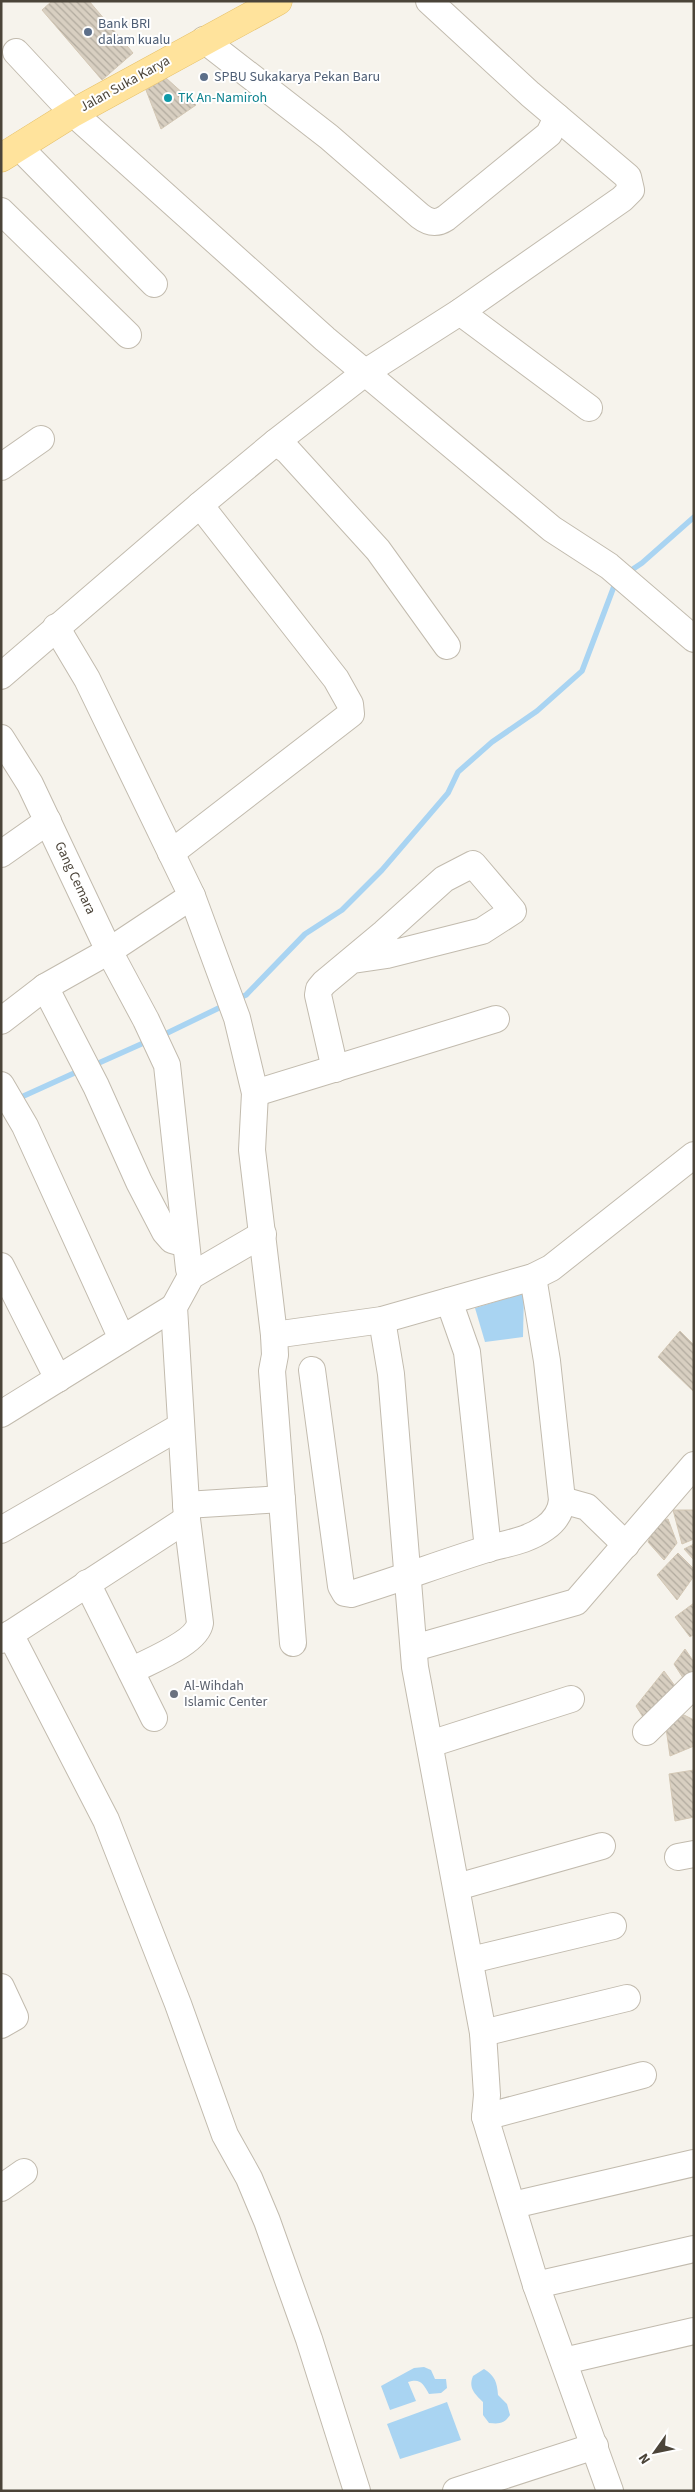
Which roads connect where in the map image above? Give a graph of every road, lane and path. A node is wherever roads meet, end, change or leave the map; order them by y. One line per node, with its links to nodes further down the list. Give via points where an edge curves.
1 (278, 1): 3 (main road, Jalan Suka Karya)
2 (429, 1): 6 (street)
3 (204, 40): 5 (main road, Jalan Suka Karya); 6 (street, via 329,137 429,222 446,218 542,140 554,128)
4 (16, 52): 5 (street)
5 (73, 113): 7 (main road, Jalan Suka Karya); 12 (street)
6 (557, 117): 10 (street, via 628,177 631,190)
7 (10, 153): 9 (street)
8 (1, 210): 11 (street)
9 (154, 284)
10 (460, 312): 12 (street); 13 (street)
11 (128, 335)
12 (366, 372): 15 (street); 19 (street, via 552,529 609,566)
13 (589, 408)
14 (42, 439): 16 (street)
15 (276, 442): 17 (street); 20 (street, via 288,451 378,550)
16 (2, 465)
17 (200, 505): 18 (street); 24 (street, via 336,679 350,704 351,714)
18 (56, 627): 21 (street); 24 (street, via 87,679)
19 (694, 639)
20 (447, 646)
21 (1, 676)
22 (1, 738): 23 (street, Gang Cemara, via 30,784)
23 (48, 821): 25 (street); 27 (street, Gang Cemara)
24 (171, 853): 26 (street)
25 (1, 854)
26 (192, 896): 27 (street); 34 (street, via 237,1018)
27 (109, 951): 29 (street); 37 (street, Gang Cemara, via 167,1064)
28 (353, 960): 28 (street, via 387,955 482,931 513,911 474,864 444,879); 32 (street, via 324,983 318,992)
29 (45, 987): 31 (street); 37 (street, via 166,1232 172,1240)
30 (496, 1019): 32 (street)
31 (1, 1021)
32 (335, 1069): 34 (street)
33 (2, 1086): 45 (street, via 25,1126)
34 (255, 1093): 36 (street, via 252,1150)
35 (694, 1155): 40 (street, via 552,1268)
36 (263, 1234): 39 (street); 44 (street)
37 (186, 1244): 39 (street, Gang Cemara)
38 (1, 1266): 47 (street)
39 (191, 1276): 42 (street)
40 (533, 1277): 41 (street); 52 (street, via 547,1361)
41 (449, 1301): 43 (street); 56 (street, via 467,1352)
42 (174, 1307): 45 (street); 49 (street)
43 (382, 1320): 44 (street); 57 (street, via 391,1374)
44 (274, 1335): 51 (street, via 272,1371)
45 (122, 1339): 47 (street)
46 (312, 1370): 57 (street, via 341,1588 351,1594)
47 (58, 1379): 48 (street)
48 (1, 1414)
49 (181, 1426): 53 (street); 54 (street)
50 (694, 1465): 55 (street)
51 (282, 1499): 53 (street); 60 (street)
52 (562, 1500): 55 (street, via 587,1508); 56 (street, via 560,1511 547,1527 526,1539)
53 (186, 1512): 58 (street); 62 (street, via 199,1630 189,1640)
54 (1, 1530)
55 (626, 1545): 61 (street, via 576,1602)
56 (488, 1549): 57 (street)
57 (408, 1577): 61 (street)
58 (87, 1584): 59 (street); 62 (street)
59 (6, 1637): 88 (street, via 106,1820 178,2004 224,2135 249,2178 267,2221 309,2339)
60 (293, 1643)
61 (414, 1648): 67 (street)
62 (130, 1671): 65 (street)
63 (694, 1685): 66 (street)
64 (572, 1699): 67 (street)
65 (154, 1718)
66 (646, 1732)
67 (430, 1744): 69 (street)
68 (602, 1846): 69 (street)
69 (457, 1887): 71 (street)
70 (613, 1926): 71 (street)
71 (471, 1960): 75 (street)
72 (1, 1987): 74 (street, via 15,2017)
73 (627, 1998): 75 (street)
74 (1, 2025)
75 (483, 2033): 77 (street, via 487,2095)
76 (643, 2075): 77 (street)
77 (485, 2116): 81 (street)
78 (694, 2163): 81 (street)
79 (24, 2172): 80 (street)
80 (1, 2188)
81 (513, 2205): 83 (street)
82 (694, 2250): 83 (street)
83 (536, 2285): 85 (street)
84 (694, 2331): 85 (street)
85 (564, 2361): 86 (street)
86 (595, 2446): 87 (street); 90 (street)
87 (502, 2484): 89 (street)
88 (357, 2491)
89 (456, 2491)
90 (610, 2491)

